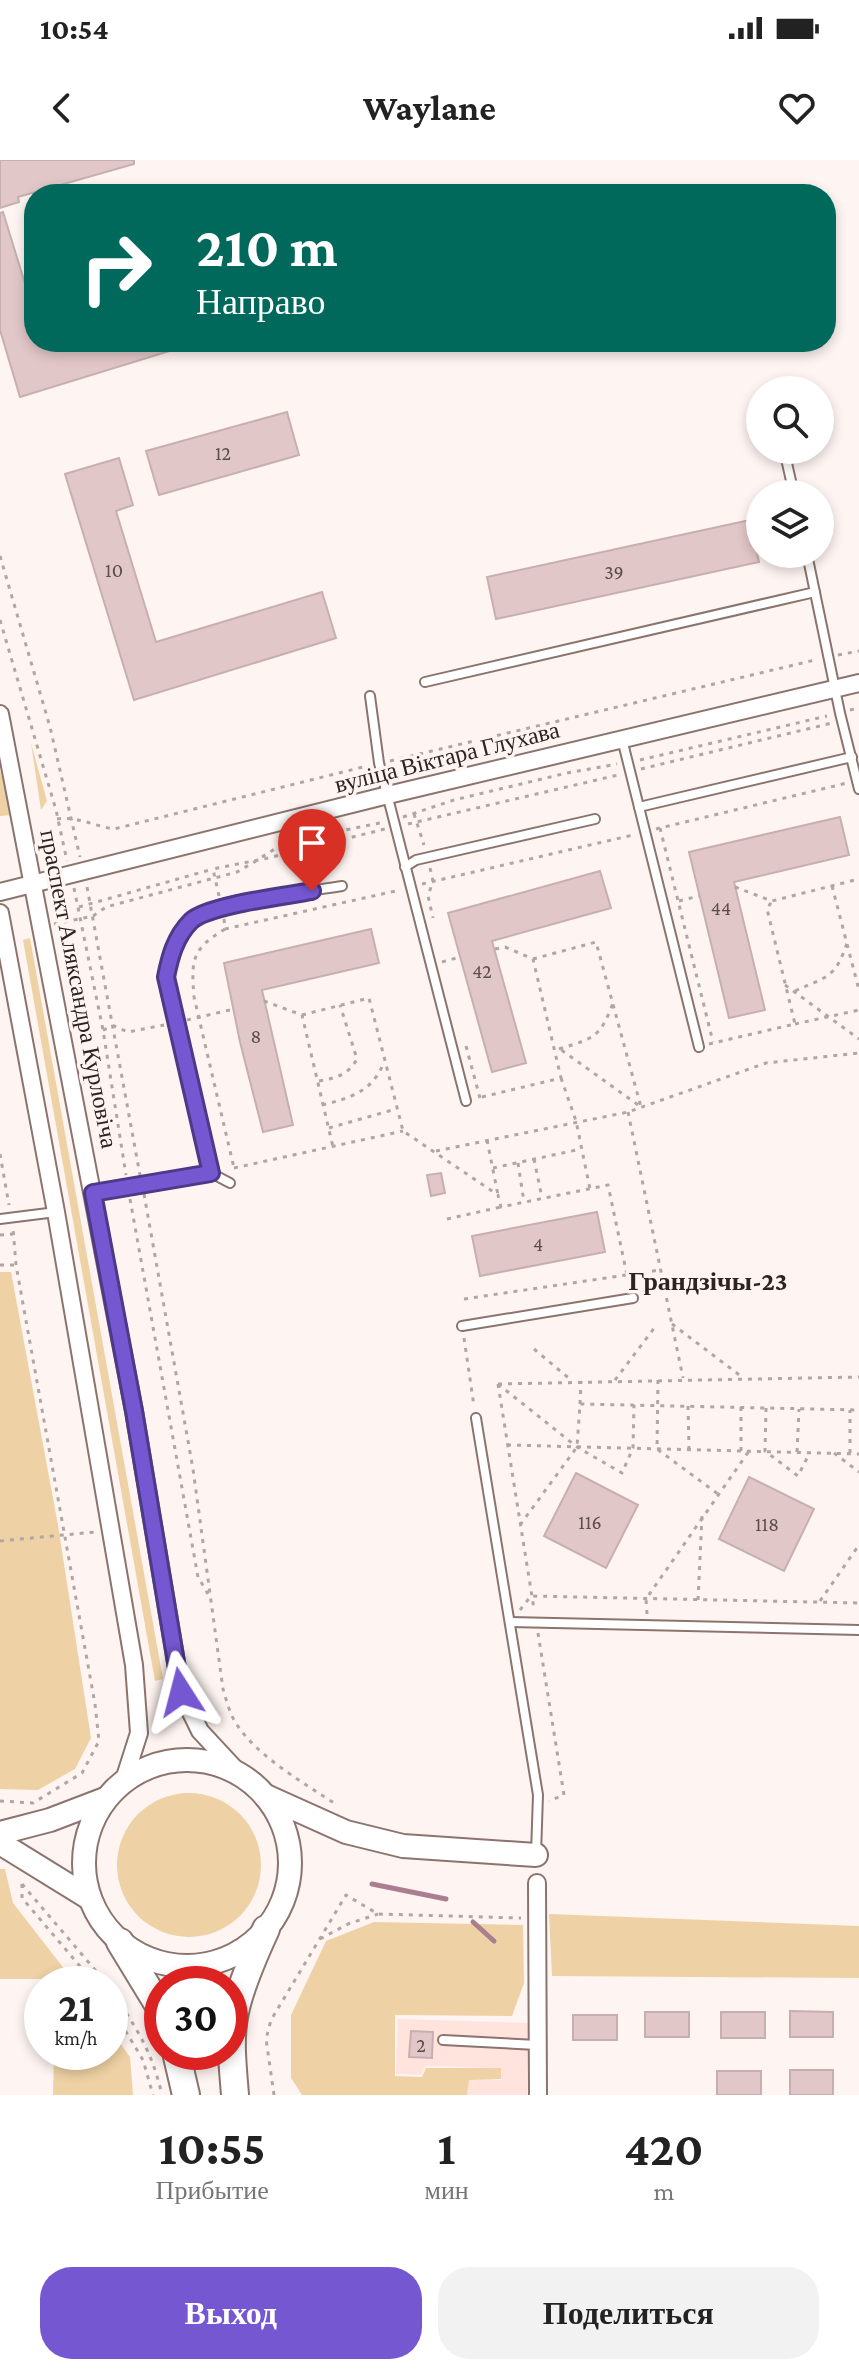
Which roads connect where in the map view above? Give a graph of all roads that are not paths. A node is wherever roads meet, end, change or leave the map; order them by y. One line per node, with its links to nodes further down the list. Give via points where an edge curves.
1 (810, 568): 2 (lane)
2 (815, 592): 3 (lane); 5 (lane)
3 (425, 682)
4 (859, 683): 5 (street, вуліца Віктара Глухава)
5 (836, 688): 8 (street, вуліца Віктара Глухава); 9 (lane)
6 (370, 696): 11 (lane)
7 (0, 714): 15 (street, праспект Аляксандра Курловіча)
8 (622, 738): 11 (street, вуліца Віктара Глухава); 12 (lane)
9 (852, 757): 10 (lane); 12 (lane)
10 (858, 785)
11 (388, 795): 14 (lane); 15 (street, вуліца Віктара Глухава)
12 (639, 807): 19 (lane)
13 (595, 819): 14 (lane, via 416,860)
14 (405, 867): 20 (lane)
15 (34, 885): 17 (street, вуліца Віктара Глухава); 23 (street, праспект Аляксандра Курловіча)
16 (342, 886): 21 (lane, via 222,908 192,919 172,949 166,977)
17 (0, 892)
18 (0, 913): 24 (street)
19 (699, 1047)
20 (466, 1101)
21 (211, 1173): 22 (lane); 23 (lane)
22 (230, 1183)
23 (93, 1193): 31 (street, праспект Аляксандра Курловіча, via 181,1692 200,1731)
24 (56, 1212): 25 (lane); 32 (street, via 138,1700 139,1733)
25 (0, 1219)
26 (633, 1298): 27 (lane)
27 (462, 1326)
28 (476, 1418): 29 (lane)
29 (510, 1622): 30 (lane); 37 (lane, via 538,1795)
30 (859, 1630)
31 (239, 1773): 32 (main road, via 209,1761 179,1759); 33 (main road)
32 (124, 1780): 34 (main road)
33 (266, 1796): 37 (main road, via 346,1832 403,1846); 40 (main road, via 282,1822 290,1872 280,1908)
34 (105, 1799): 35 (main road); 39 (main road, via 90,1826 83,1855)
35 (0, 1833)
36 (0, 1843): 39 (main road)
37 (536, 1855)
38 (537, 1883): 44 (street)
39 (89, 1898): 41 (main road)
40 (266, 1929): 41 (main road, via 245,1949 197,1966 155,1961); 47 (main road, via 235,2013)
41 (120, 1942): 42 (main road)
42 (144, 1981)
43 (443, 2040): 44 (lane)
44 (537, 2045): 48 (street)
45 (180, 2070): 46 (main road)
46 (186, 2095)
47 (235, 2095)
48 (538, 2095)

